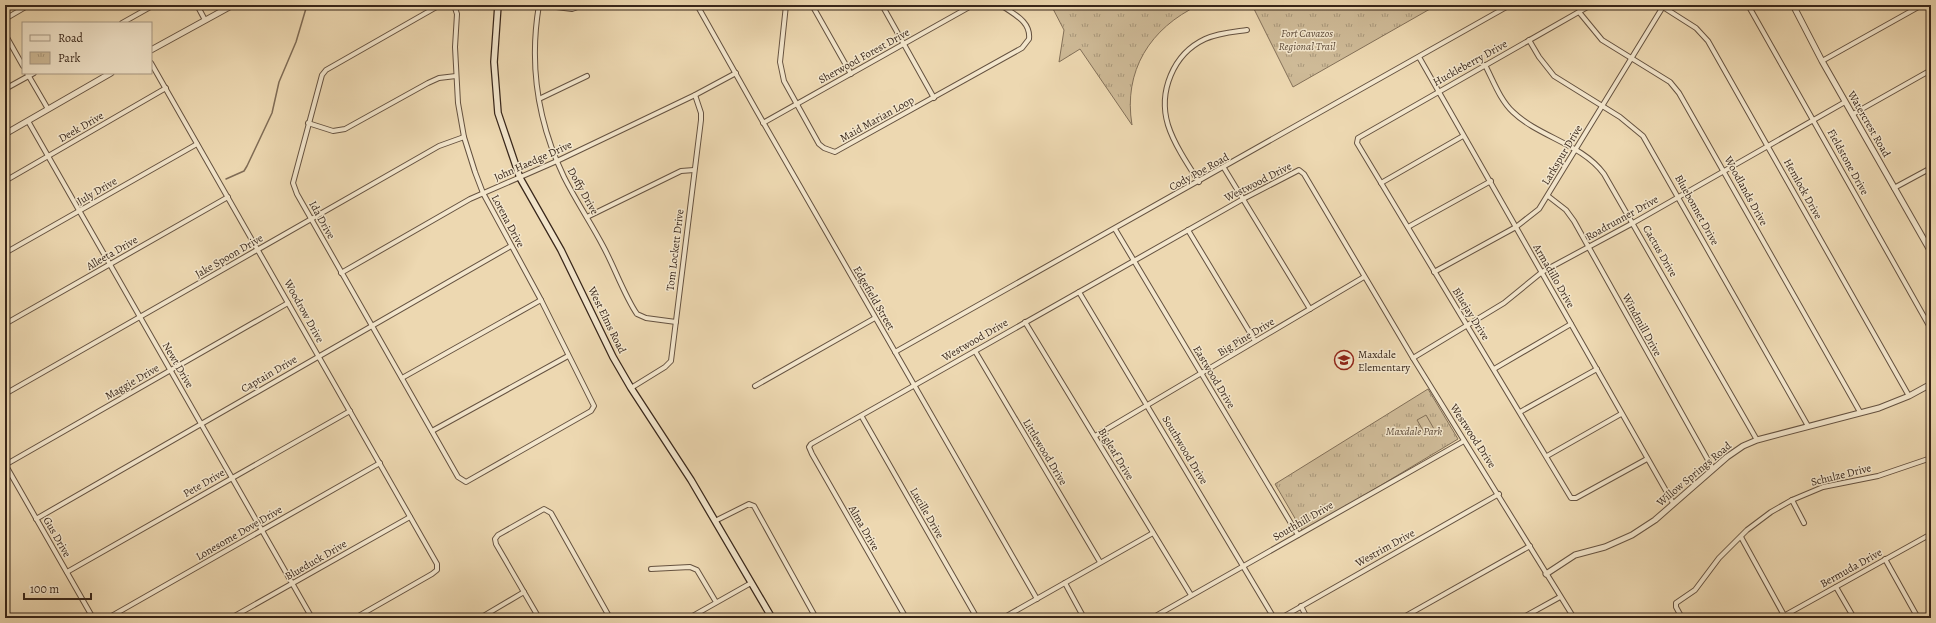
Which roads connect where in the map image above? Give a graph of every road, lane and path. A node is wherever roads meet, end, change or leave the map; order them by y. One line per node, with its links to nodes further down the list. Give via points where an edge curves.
1 (29, 5): 23 (street)
2 (154, 5): 25 (street)
3 (197, 5): 24 (street)
4 (233, 5): 24 (street)
5 (440, 5): 57 (street, Ida Drive, via 326,70 320,79)
6 (454, 5): 42 (street, Lorena Drive, via 457,14)
7 (498, 5): 72 (main road, West Elms Road, via 494,62 498,113)
8 (540, 5): 9 (street, via 572,9); 48 (street, Doffy Drive, via 534,62)
9 (583, 5)
10 (697, 5): 38 (street, Edgefield Street)
11 (786, 5): 51 (street, Maid Marian Loop, via 781,71)
12 (812, 5): 40 (street)
13 (882, 5): 29 (street)
14 (973, 5): 29 (street, Sherwood Forest Drive)
15 (1001, 5): 49 (street, Maid Marian Loop, via 1025,22 1029,39 1026,44)
16 (1510, 5): 31 (street, Cody Poe Road)
17 (1591, 5): 22 (street, Huckleberry Drive)
18 (1748, 5): 56 (street, Fieldstone Drive)
19 (1793, 5): 33 (street, Watercrest Road)
20 (1922, 5): 33 (street)
21 (1664, 6): 32 (street, Larkspur Drive); 64 (street, Hemlock Drive, via 1696,28 1708,41)
22 (1579, 12): 28 (street, Huckleberry Drive); 32 (street, Woodlands Drive, via 1602,40)
23 (5, 19)
24 (205, 20): 30 (street)
25 (124, 22)
26 (1247, 30): 75 (street, via 1218,34 1196,44 1180,60 1167,85 1165,101 1168,124)
27 (5, 34): 34 (street)
28 (1529, 40): 36 (street, Huckleberry Drive); 52 (street, Bluebonnet Drive, via 1554,76)
29 (904, 44): 40 (street, Sherwood Forest Drive); 49 (street)
30 (152, 49)
31 (1420, 57): 46 (street, Armadillo Drive); 68 (street, Cody Poe Road)
32 (1632, 59): 52 (street, Larkspur Drive); 71 (street, Woodlands Drive, via 1670,82 1680,93)
33 (1822, 61): 50 (street, Watercrest Road)
34 (22, 64)
35 (152, 65): 44 (street, Woodrow Drive)
36 (1485, 65): 46 (street, Huckleberry Drive); 65 (street, Cactus Drive, via 1501,97 1513,112)
37 (1931, 70): 54 (street)
38 (736, 73): 47 (street, John Haedge Drive); 58 (street, Edgefield Street)
39 (109, 74): 53 (street)
40 (851, 74): 51 (street, Sherwood Forest Drive)
41 (28, 75): 45 (street); 53 (street)
42 (456, 76): 57 (street, via 439,78 428,83 344,130 333,131); 61 (street, Lorena Drive)
43 (587, 76): 48 (street)
44 (166, 88): 63 (street, Woodrow Drive); 66 (street, Deek Drive)
45 (5, 89)
46 (1438, 91): 60 (street, Armadillo Drive); 62 (street, Huckleberry Drive)
47 (695, 95): 67 (street, John Haedge Drive); 70 (street, Tom Lockett Drive, via 701,113)
48 (539, 98): 67 (street, Doffy Drive, via 545,129)
49 (934, 98): 51 (street, Maid Marian Loop, via 835,152 819,144)
50 (1845, 102): 54 (street, Watercrest Road); 56 (street, Roadrunner Drive)
51 (797, 104): 58 (street, Sherwood Forest Drive)
52 (1603, 106): 65 (street, Larkspur Drive); 80 (street, Bluebonnet Drive, via 1643,136)
53 (48, 109): 55 (street)
54 (1853, 114): 77 (street, Watercrest Road)
55 (28, 120): 59 (street); 66 (street, Newt Drive)
56 (1814, 120): 64 (street, Roadrunner Drive); 114 (street, Fieldstone Drive)
57 (308, 123): 85 (street, Ida Drive, via 293,187)
58 (763, 123): 107 (street, Edgefield Street)
59 (5, 134)
60 (1463, 136): 74 (street, Armadillo Drive); 76 (street)
61 (464, 137): 78 (street, Lorena Drive); 85 (street, Jake Spoon Drive, via 440,146)
62 (1358, 138): 76 (street, Bluejay Drive, via 1357,143)
63 (197, 144): 81 (street, Woodrow Drive); 83 (street, July Drive)
64 (1767, 145): 71 (street, Roadrunner Drive); 131 (street, Hemlock Drive)
65 (1575, 150): 79 (street, Larkspur Drive); 86 (street, Cactus Drive, via 1602,170)
66 (48, 156): 73 (street, Deek Drive); 83 (street, Newt Drive)
67 (557, 161): 72 (street, John Haedge Drive); 84 (street, Doffy Drive)
68 (1224, 168): 75 (street, Cody Poe Road); 82 (street)
69 (1931, 168): 77 (street)
70 (694, 170): 84 (street, via 676,172); 108 (street, Tom Lockett Drive)
71 (1724, 171): 80 (street, Roadrunner Drive); 135 (street, Woodlands Drive)
72 (520, 178): 78 (street, John Haedge Drive); 129 (main road, West Elms Road, via 561,250 613,357)
73 (5, 180)
74 (1491, 181): 87 (street); 88 (street, Armadillo Drive)
75 (1199, 182): 89 (street, Cody Poe Road)
76 (1381, 183): 87 (street, Bluejay Drive)
77 (1894, 188): 94 (street, Watercrest Road)
78 (483, 192): 91 (street, Lorena Drive); 100 (street, John Haedge Drive)
79 (1548, 196): 88 (street, Larkspur Drive, via 1535,213); 92 (street, Windmill Drive, via 1569,214)
80 (1679, 196): 86 (street, Roadrunner Drive); 139 (street, Bluebonnet Drive)
81 (228, 197): 93 (street, Woodrow Drive); 97 (street, Alleeta Drive)
82 (1243, 199): 90 (street, Westwood Drive); 101 (street, Westwood Drive, via 1293,172 1301,172); 105 (street)
83 (80, 211): 95 (street, July Drive); 97 (street, Newt Drive)
84 (587, 217): 108 (street, Doffy Drive, via 637,314 646,318)
85 (311, 220): 93 (street, Jake Spoon Drive); 100 (street, Ida Drive)
86 (1633, 223): 92 (street, Roadrunner Drive); 142 (street, Cactus Drive)
87 (1408, 227): 98 (street, Bluejay Drive)
88 (1516, 227): 98 (street, Larkspur Drive); 99 (street, Armadillo Drive)
89 (1114, 229): 96 (street, Eastwood Drive); 117 (street, Cody Poe Road)
90 (1188, 230): 96 (street, Westwood Drive); 115 (street)
91 (511, 246): 103 (street, Lorena Drive); 113 (street, Captain Drive)
92 (1589, 247): 99 (street, Roadrunner Drive); 150 (street, Windmill Drive)
93 (259, 250): 104 (street, Woodrow Drive); 106 (street, Jake Spoon Drive)
94 (1931, 252)
95 (5, 254)
96 (1134, 261): 102 (street, Westwood Drive); 124 (street, Eastwood Drive)
97 (110, 264): 106 (street, Newt Drive); 110 (street, Alleeta Drive)
98 (1434, 272): 111 (street, Bluejay Drive)
99 (1542, 272): 111 (street, Roadrunner Drive, via 1513,297); 112 (street, Armadillo Drive)
100 (341, 273): 113 (street, Ida Drive)
101 (1364, 277): 105 (street, Big Pine Drive); 120 (street, Westwood Drive)
102 (1079, 292): 109 (street, Westwood Drive); 132 (street, Southwood Drive)
103 (541, 300): 119 (street, Lorena Drive); 125 (street)
104 (288, 303): 118 (street, Woodrow Drive); 123 (street, Maggie Drive)
105 (1310, 309): 115 (street, Big Pine Drive)
106 (140, 317): 123 (street, Newt Drive); 130 (street, Jake Spoon Drive)
107 (875, 318): 117 (street, Edgefield Street); 127 (street)
108 (676, 322): 129 (street, Tom Lockett Drive, via 669,364)
109 (1025, 322): 116 (street, Westwood Drive); 141 (street, Bigleaf Drive)
110 (5, 324)
111 (1467, 324): 120 (street, Roadrunner Drive); 121 (street, Bluejay Drive)
112 (1571, 324): 121 (street); 122 (street, Armadillo Drive)
113 (372, 326): 118 (street, Captain Drive); 125 (street, Ida Drive)
114 (1931, 329)
115 (1256, 341): 124 (street, Big Pine Drive)
116 (975, 351): 128 (street, Westwood Drive); 167 (street, Littlewood Drive)
117 (895, 352): 128 (street, Edgefield Street)
118 (318, 356): 133 (street, Woodrow Drive); 138 (street, Captain Drive)
119 (568, 356): 140 (street); 152 (street, Lorena Drive, via 594,406 591,411 469,481)
120 (1413, 358): 143 (street, Westwood Drive)
121 (1494, 369): 134 (street, Bluejay Drive)
122 (1597, 369): 134 (street); 136 (street, Armadillo Drive)
123 (170, 370): 138 (street, Newt Drive); 149 (street, Maggie Drive)
124 (1201, 374): 132 (street, Big Pine Drive); 162 (street, Eastwood Drive)
125 (402, 378): 140 (street, Ida Drive)
126 (1931, 384): 131 (street, Willow Springs Road)
127 (755, 386)
128 (915, 386): 137 (street, Westwood Drive); 179 (street, Edgefield Street)
129 (631, 388): 158 (main road, West Elms Road)
130 (5, 394)
131 (1909, 396): 135 (street, Willow Springs Road, via 1879,408)
132 (1147, 405): 141 (street, Big Pine Drive); 168 (street, Southwood Drive)
133 (350, 411): 148 (street, Woodrow Drive); 151 (street, Pete Drive)
134 (1520, 412): 145 (street, Bluejay Drive)
135 (1860, 412): 139 (street, Willow Springs Road)
136 (1622, 414): 145 (street); 147 (street, Armadillo Drive)
137 (862, 416): 144 (street, Westwood Drive); 195 (street, Lucille Drive)
138 (201, 424): 151 (street, Newt Drive); 157 (street, Captain Drive)
139 (1808, 426): 142 (street, Willow Springs Road)
140 (432, 432): 152 (street, Ida Drive)
141 (1095, 436): 161 (street, Bigleaf Drive)
142 (1757, 440): 150 (street, Willow Springs Road, via 1744,446)
143 (1464, 441): 153 (street, Westwood Drive); 162 (street, Southhill Drive)
144 (810, 446): 194 (street, Alma Drive, via 812,454)
145 (1547, 456): 147 (street, Bluejay Drive, via 1573,498)
146 (1931, 458): 154 (street, Schulze Drive, via 1889,473 1823,487)
147 (1647, 459): 155 (street, Armadillo Drive)
148 (380, 463): 156 (street, Woodrow Drive); 160 (street, Lonesome Dove Drive)
149 (5, 464): 157 (street, Gus Drive)
150 (1713, 469): 155 (street, Willow Springs Road)
151 (232, 478): 160 (street, Newt Drive); 170 (street, Pete Drive)
152 (462, 482)
153 (1499, 494): 165 (street, Westwood Drive); 181 (street, Westrim Drive)
154 (1792, 500): 159 (street); 164 (street, Schulze Drive, via 1757,522)
155 (1673, 503): 171 (street, Willow Springs Road, via 1652,523 1632,535 1605,547 1575,555)
156 (410, 517): 174 (street, Blueduck Drive); 187 (street, Woodrow Drive, via 437,564 437,570)
157 (36, 519): 170 (street, Gus Drive)
158 (715, 521): 172 (main road, West Elms Road); 193 (street, via 741,506 754,506)
159 (1804, 523)
160 (262, 530): 174 (street, Newt Drive); 184 (street, Lonesome Dove Drive)
161 (1153, 533): 167 (street); 177 (street, Bigleaf Drive)
162 (1298, 535): 168 (street, Southhill Drive)
163 (1931, 535): 166 (street, Bermuda Drive)
164 (1741, 537): 182 (street); 205 (street, Schulze Drive, via 1719,558 1696,590 1676,603)
165 (1530, 546): 171 (street, Westwood Drive); 202 (street)
166 (1885, 559): 175 (street, Bermuda Drive); 207 (street)
167 (1100, 562): 173 (street)
168 (1244, 566): 177 (street, Southhill Drive); 199 (street, Southwood Drive)
169 (651, 569): 180 (street, via 690,567 698,570)
170 (67, 572): 183 (street, Gus Drive)
171 (1546, 574): 178 (street, Westwood Drive)
172 (752, 583): 180 (street); 192 (main road, West Elms Road)
173 (1065, 583): 179 (street); 197 (street)
174 (292, 584): 185 (street, Blueduck Drive); 186 (street, Newt Drive)
175 (1836, 587): 182 (street, Bermuda Drive); 206 (street)
176 (524, 592): 188 (street); 189 (street); 190 (street, via 495,538 546,509 551,513)
177 (1191, 595): 198 (street, Southhill Drive)
178 (1560, 597): 203 (street); 204 (street, Westwood Drive)
179 (1037, 599): 196 (street)
180 (716, 602): 191 (street)
181 (1301, 606): 200 (street, Westrim Drive); 201 (street)
182 (1783, 617)
183 (93, 618)
184 (108, 618)
185 (231, 618)
186 (312, 618)
187 (355, 618)
188 (480, 618)
189 (539, 618)
190 (610, 618)
191 (689, 618)
192 (772, 618)
193 (816, 618)
194 (906, 618)
195 (977, 618)
196 (1003, 618)
197 (1084, 618)
198 (1152, 618)
199 (1274, 618)
200 (1281, 618)
201 (1307, 618)
202 (1402, 618)
203 (1522, 618)
204 (1574, 618)
205 (1682, 618)
206 (1854, 618)
207 (1918, 618)

